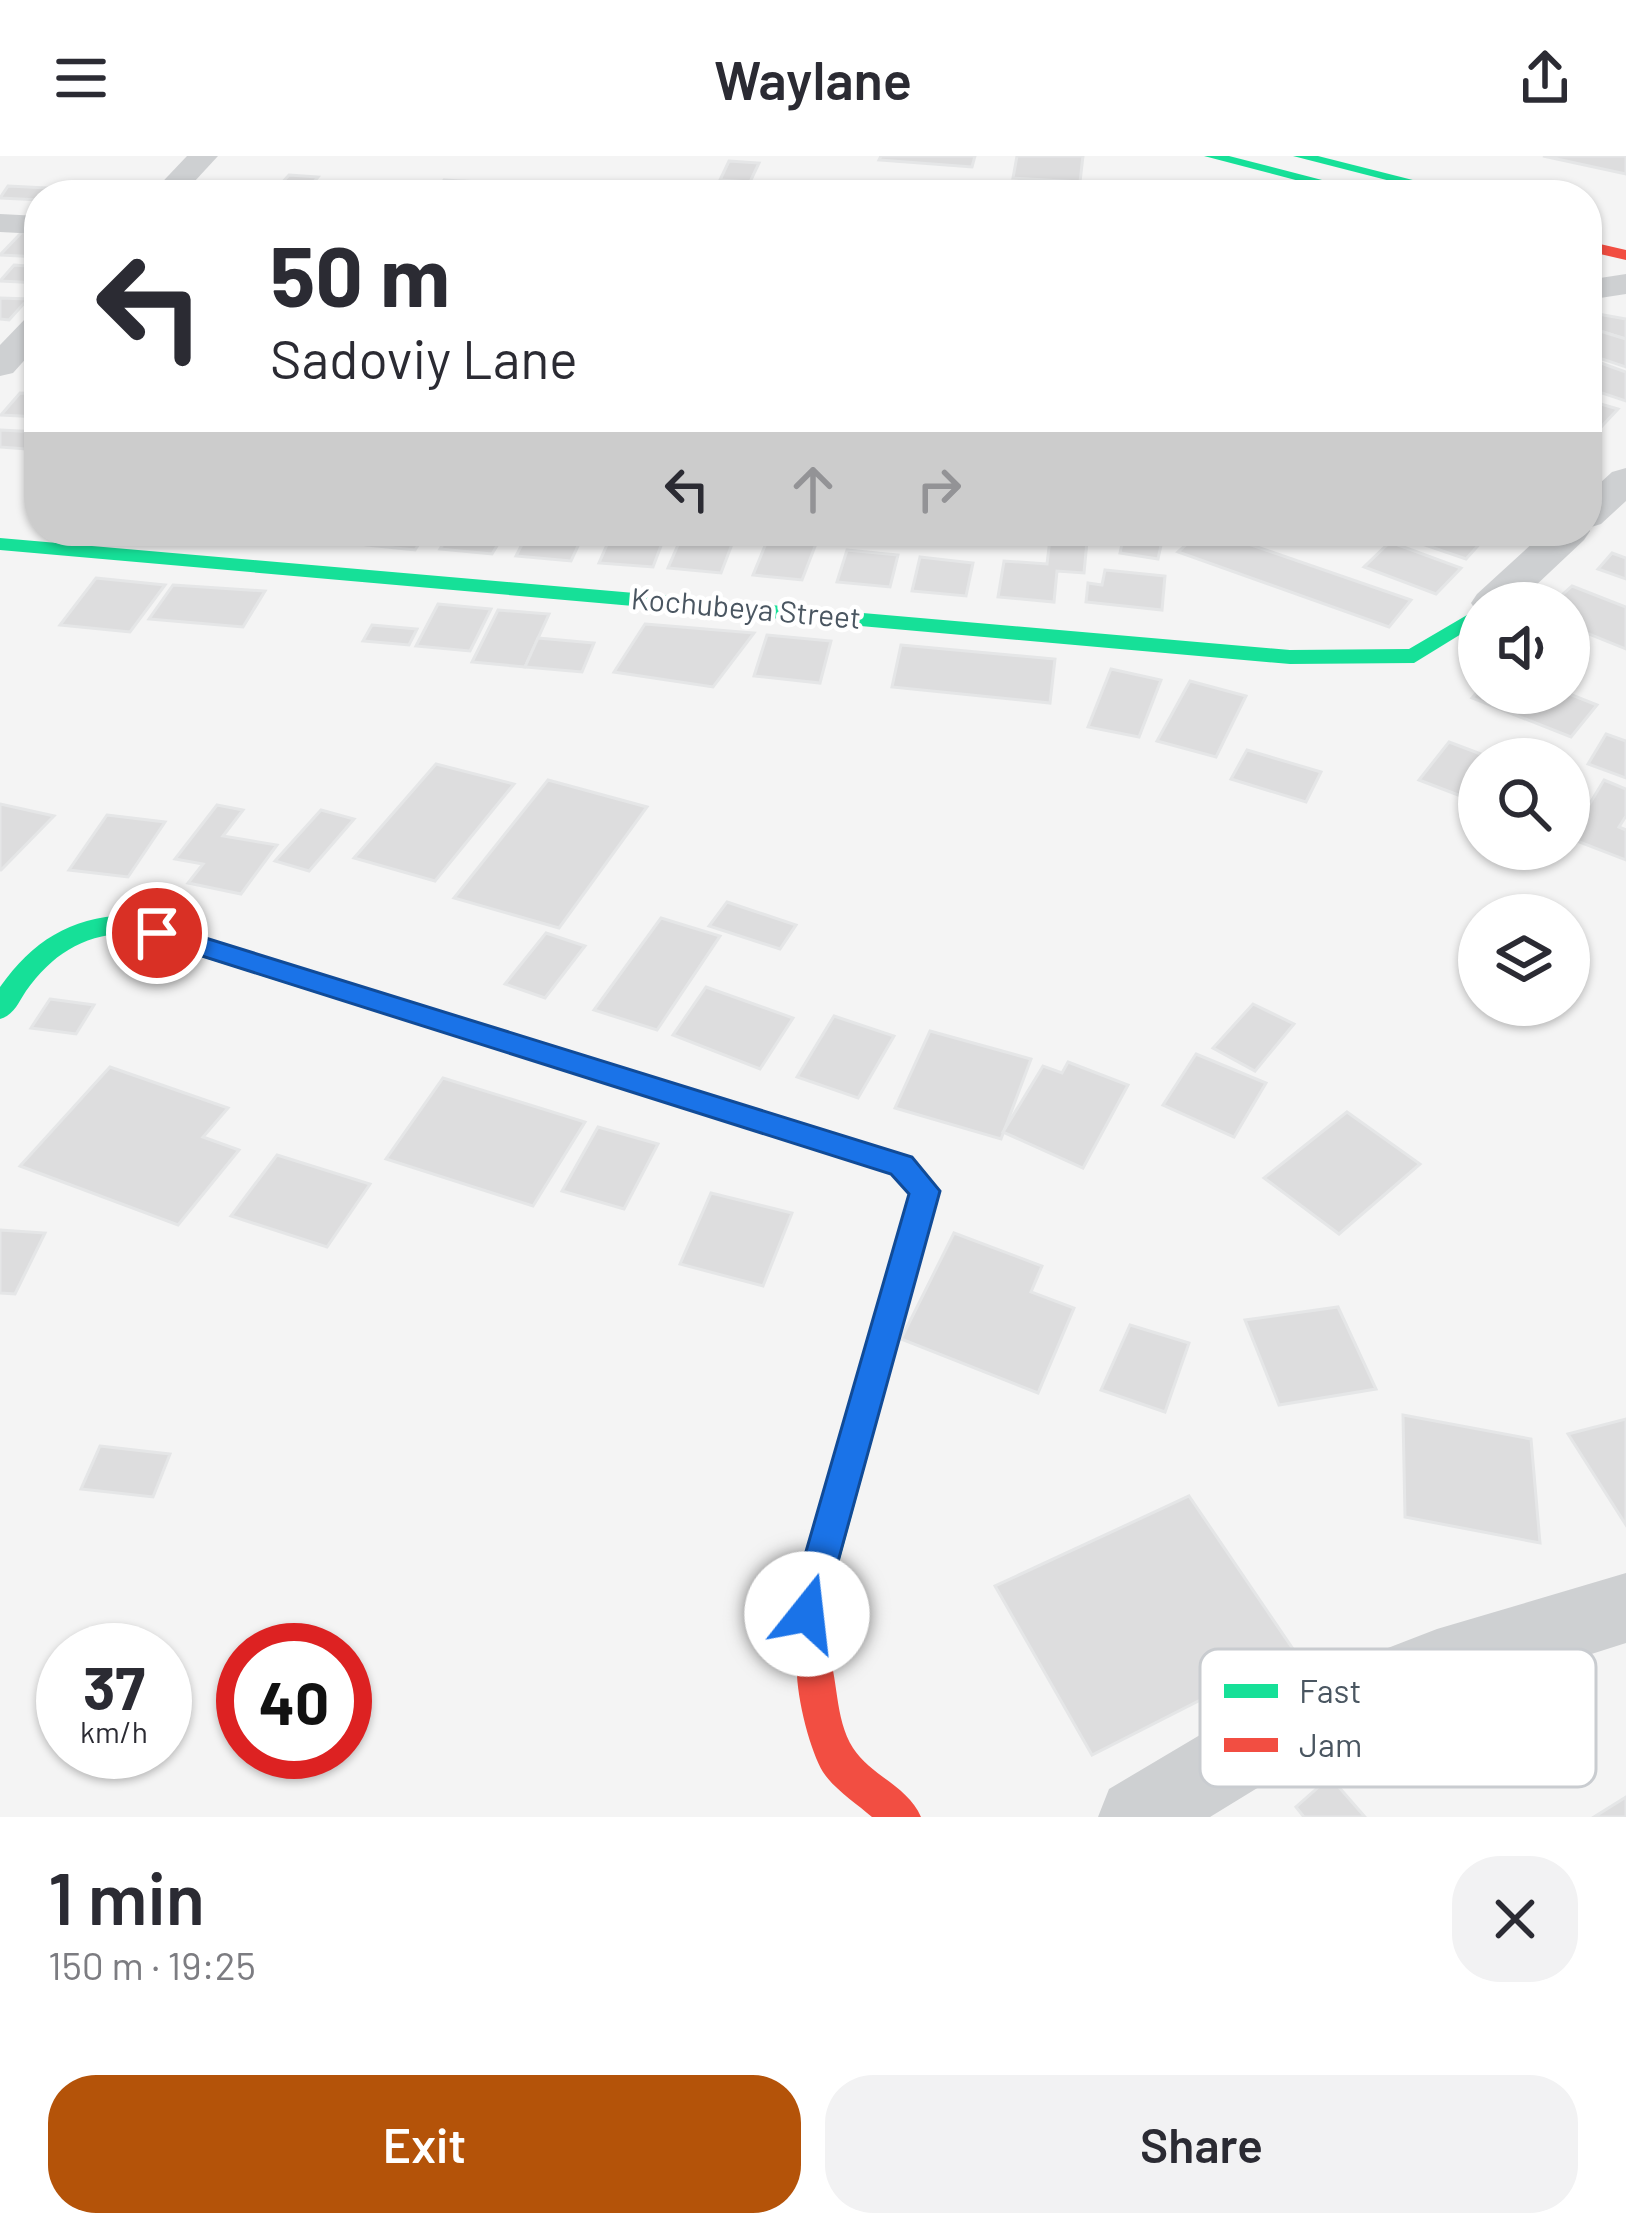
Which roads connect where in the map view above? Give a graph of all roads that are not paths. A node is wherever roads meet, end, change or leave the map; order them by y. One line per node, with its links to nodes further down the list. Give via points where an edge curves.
1 (203, 156): 4 (street)
2 (1211, 156): 5 (street)
3 (1300, 156): 6 (street)
4 (180, 180)
5 (1311, 180)
6 (1401, 180)
7 (24, 339): 8 (street)
8 (0, 364)
9 (1626, 480): 10 (street)
10 (1602, 502)
11 (0, 544): 14 (street, Kochubeya Street, via 1343,659 1414,656)
12 (1554, 546): 13 (street)
13 (1515, 582)
14 (1458, 631)
15 (0, 1009): 19 (street, via 52,938 85,925 126,924 901,1166 925,1191 807,1614 818,1696 838,1761)
16 (1626, 1608): 17 (street)
17 (1492, 1649)
18 (1200, 1779): 20 (street)
19 (901, 1817)
20 (1137, 1817)

